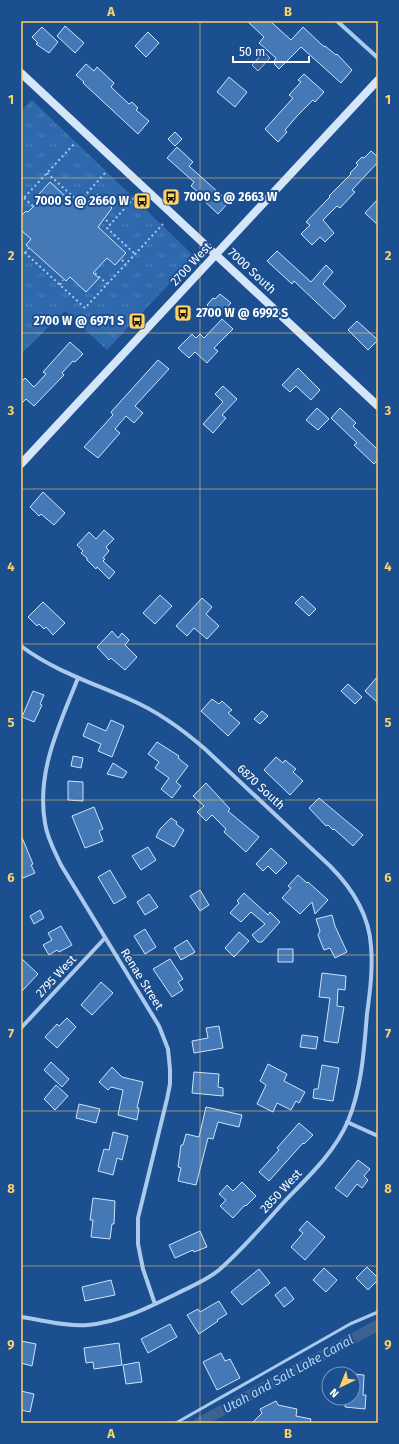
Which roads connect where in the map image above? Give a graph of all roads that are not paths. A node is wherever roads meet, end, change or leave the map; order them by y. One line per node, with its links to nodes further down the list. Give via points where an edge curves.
1 (337, 21): 2 (street)
2 (378, 58)
3 (21, 73): 5 (main road, 7000 South)
4 (378, 80): 5 (main road, 2700 West)
5 (216, 254): 6 (main road, 7000 South); 7 (main road, 2700 West)
6 (378, 406)
7 (21, 464)
8 (21, 646): 9 (street, 6870 South, via 48,664)
9 (78, 678): 10 (street, Renae Street, via 47,761 43,781 45,823 51,845 61,866); 11 (street, 6870 South, via 147,708 187,733 330,866 342,878 361,909 371,944)
10 (105, 938): 12 (street, 2795 West); 15 (street, Renae Street, via 159,1026 168,1049 170,1069 167,1099 138,1218 141,1263)
11 (372, 962): 13 (street, 2850 West, via 362,1067 357,1095)
12 (21, 1028)
13 (347, 1122): 14 (street); 15 (street, 2850 West, via 317,1167 234,1257 196,1284)
14 (378, 1136)
15 (155, 1304): 17 (street, 2850 West, via 114,1321 87,1325)
16 (378, 1312): 18 (lane, via 350,1324)
17 (21, 1316)
18 (176, 1423)

